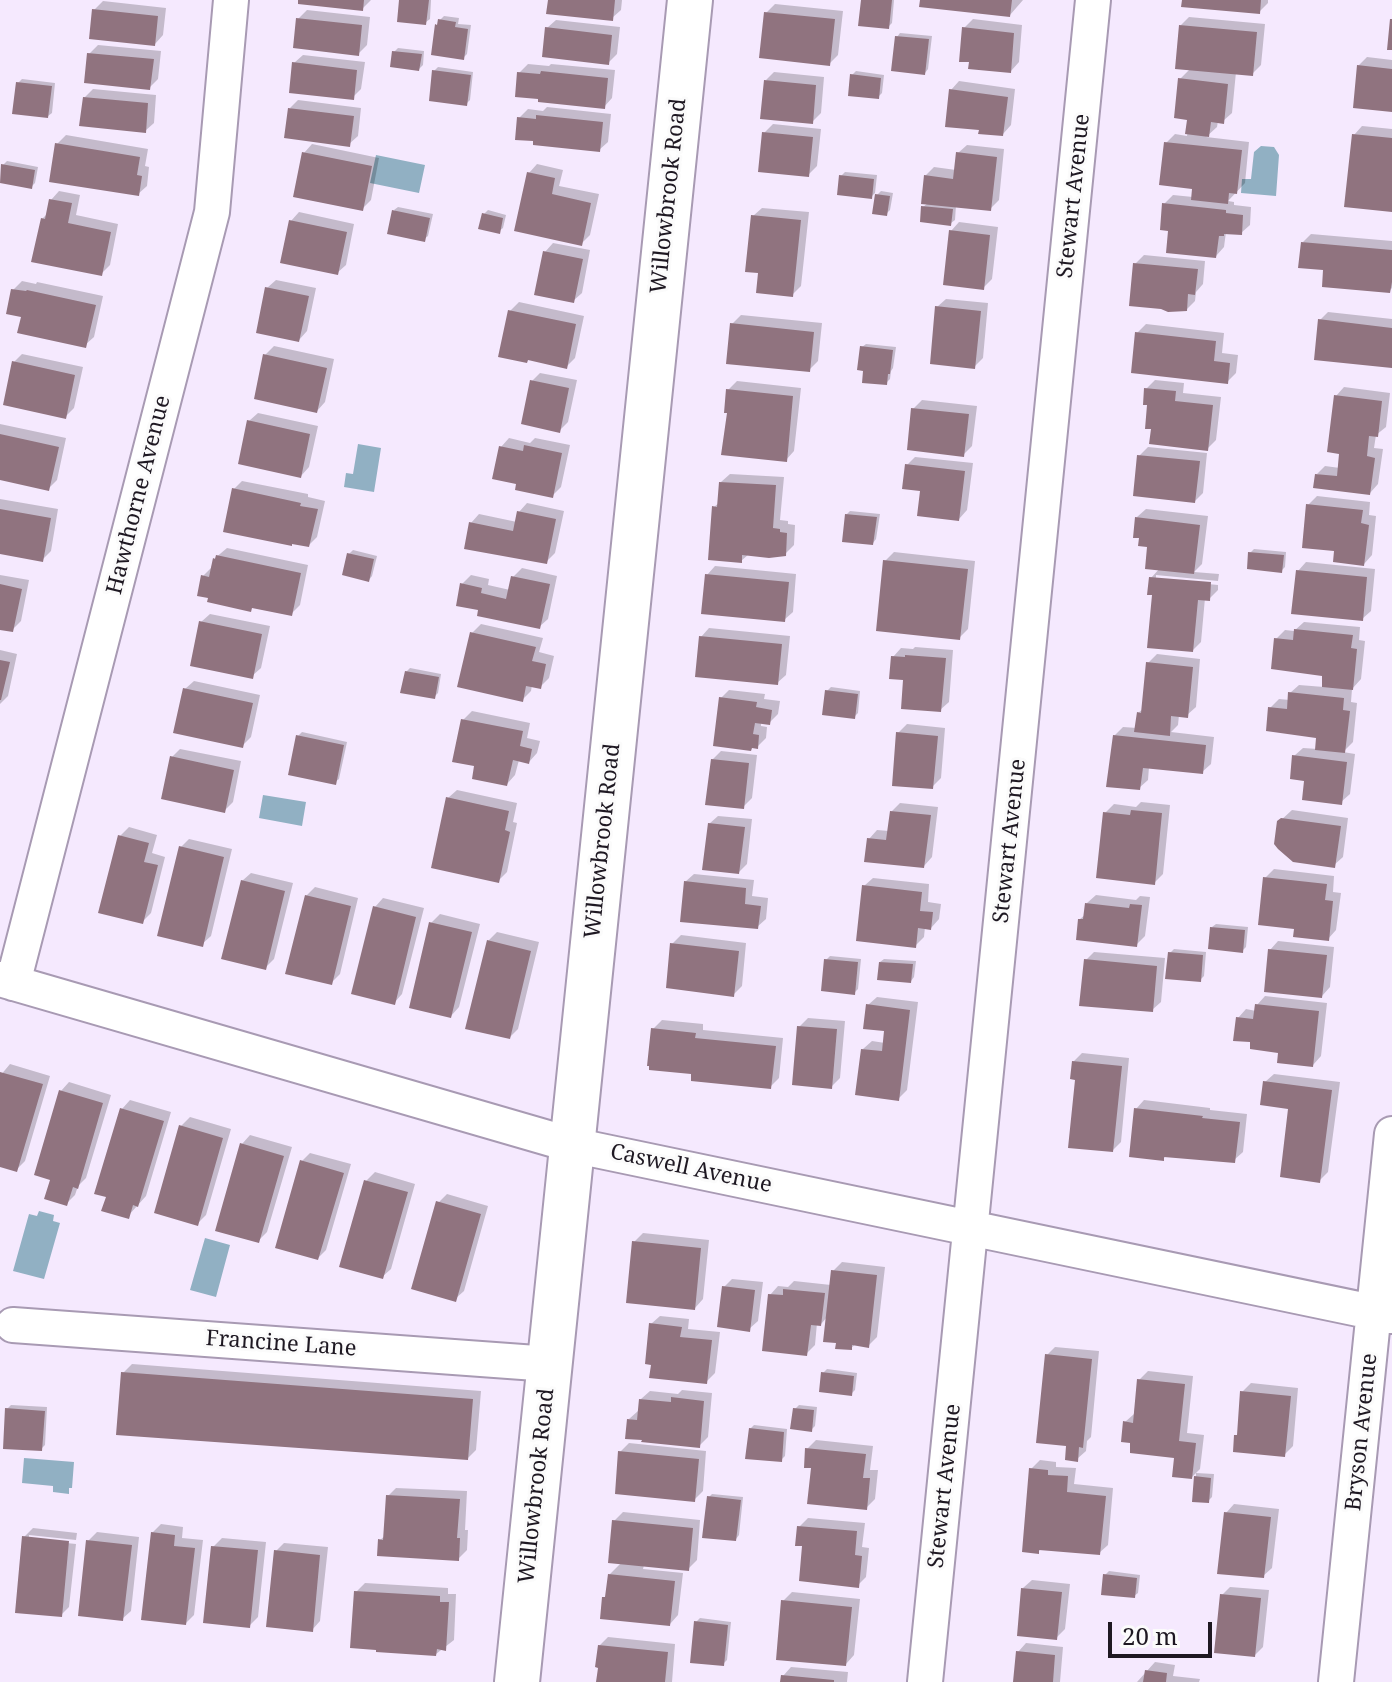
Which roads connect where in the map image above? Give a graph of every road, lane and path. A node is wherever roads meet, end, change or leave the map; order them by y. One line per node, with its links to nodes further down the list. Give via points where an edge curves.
1 (231, 0): 4 (street, Hawthorne Avenue, via 212,212)
2 (690, 0): 6 (street, Willowbrook Road)
3 (1093, 0): 7 (street, Stewart Avenue)
4 (7, 981): 6 (street, Caswell Avenue)
5 (1392, 1134): 8 (street, Bryson Avenue)
6 (572, 1145): 7 (street, Caswell Avenue); 10 (street, Willowbrook Road)
7 (972, 1228): 8 (street, Caswell Avenue); 12 (street, Stewart Avenue)
8 (1383, 1314): 13 (street, Bryson Avenue)
9 (13, 1325): 10 (street, Francine Lane)
10 (550, 1364): 11 (street, Willowbrook Road)
11 (517, 1682)
12 (925, 1682)
13 (1336, 1682)

